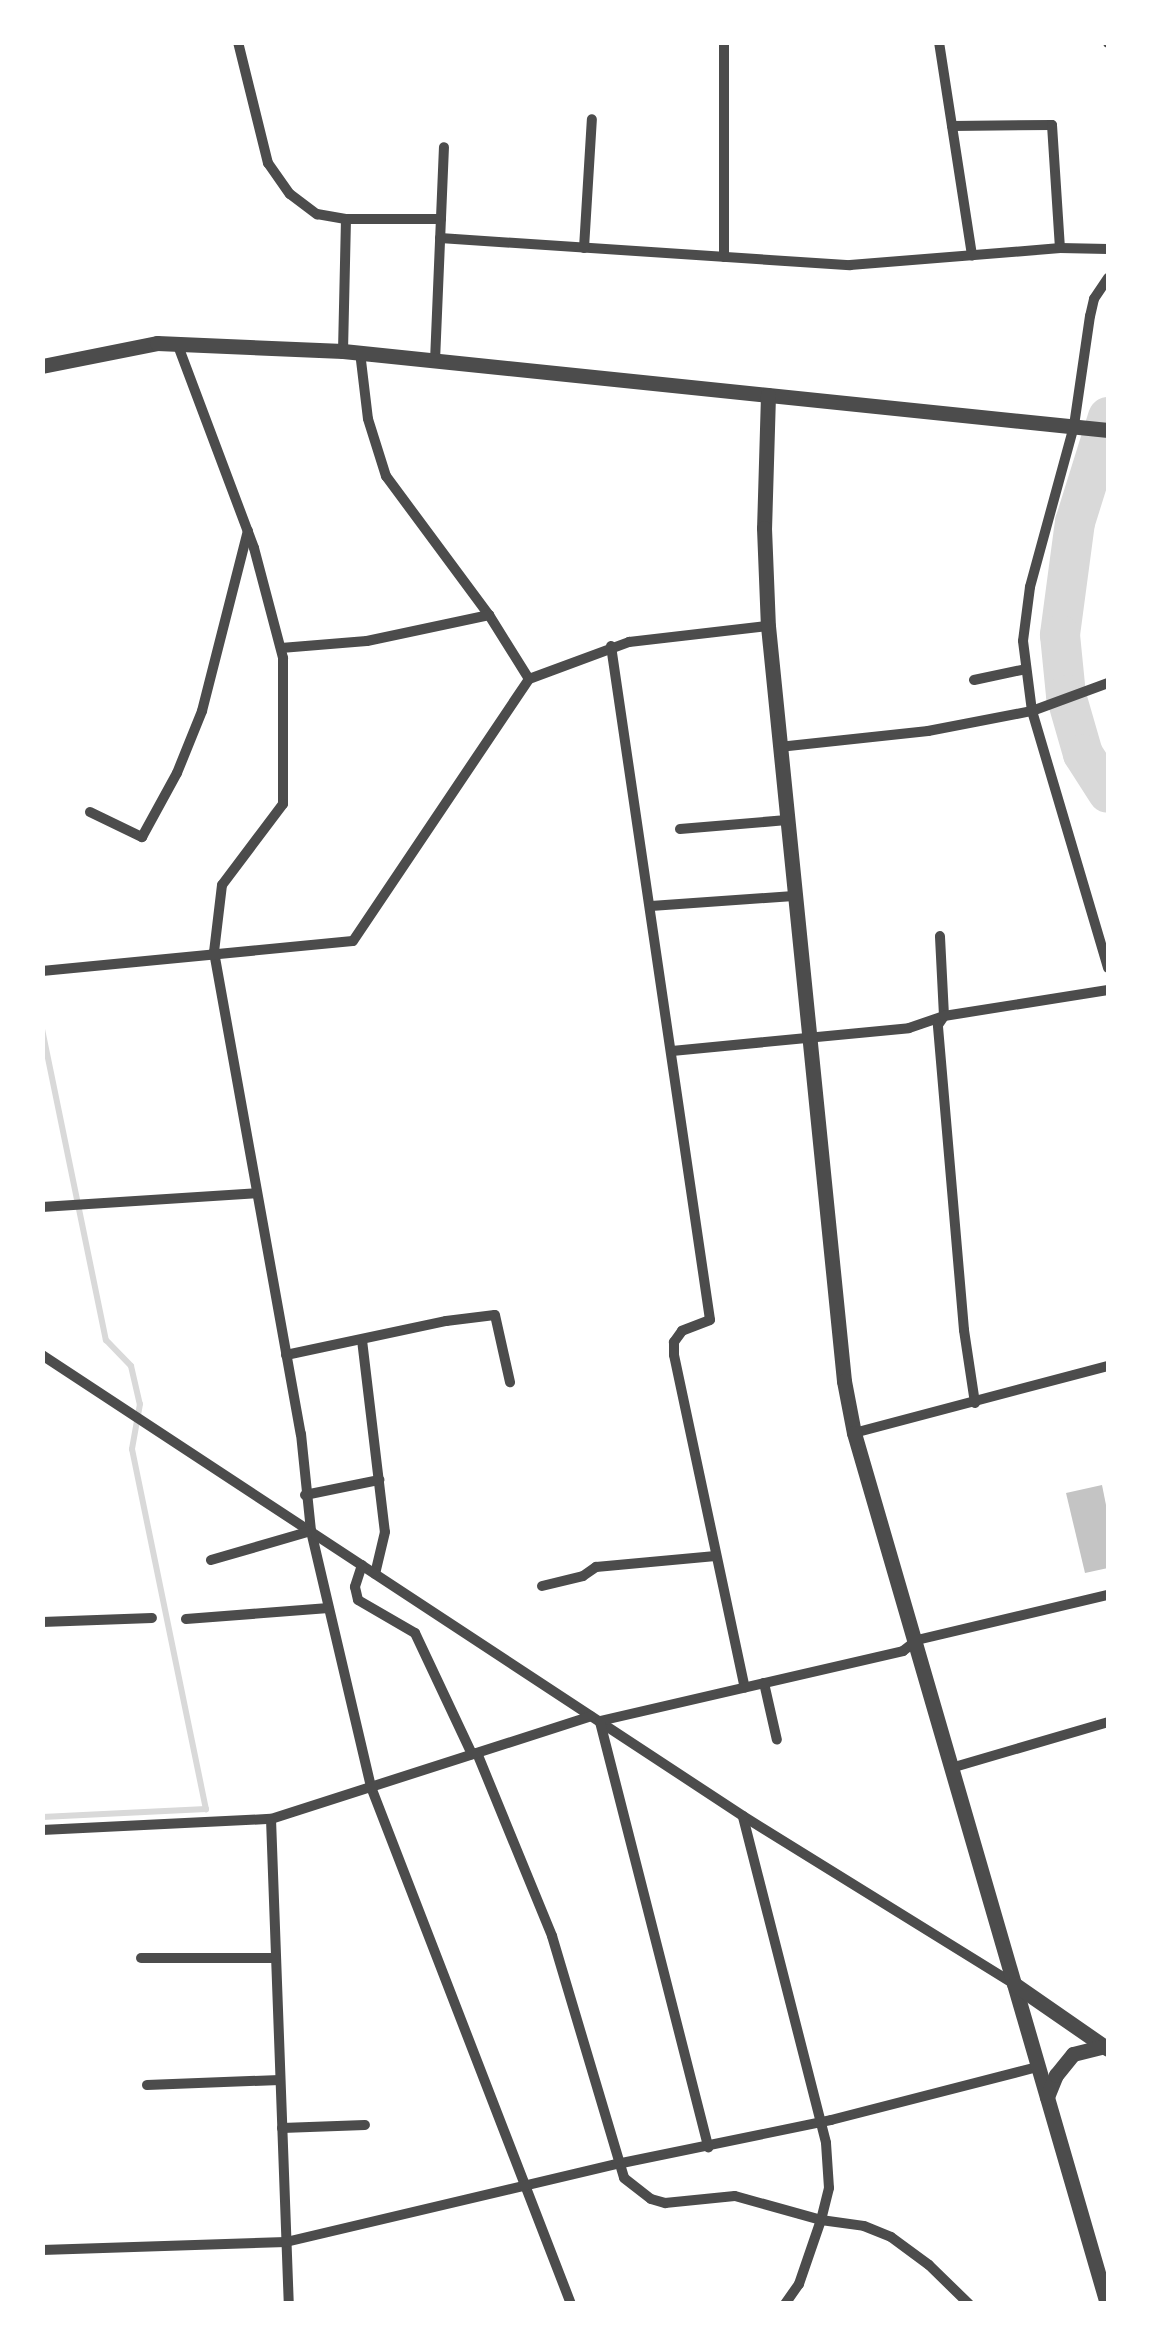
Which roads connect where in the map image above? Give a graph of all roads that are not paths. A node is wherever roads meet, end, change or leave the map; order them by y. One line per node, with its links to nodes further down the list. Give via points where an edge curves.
1 (238, 42): 7 (street, via 268,163 290,194 316,214)
2 (724, 42): 14 (street)
3 (940, 42): 5 (street)
4 (592, 119): 10 (street)
5 (952, 126): 11 (street, via 1052,125); 13 (street)
6 (444, 147): 8 (street)
7 (346, 219): 8 (street); 17 (street)
8 (441, 219): 9 (street)
9 (440, 238): 10 (street); 18 (street)
10 (584, 248): 14 (street)
11 (1060, 248): 12 (street); 13 (street)
12 (1108, 249)
13 (972, 255): 14 (street, via 850,265)
14 (724, 257)
15 (1108, 278): 21 (street, via 1090,316)
16 (177, 342): 17 (street); 19 (street); 23 (street)
17 (352, 352): 18 (street); 24 (street, via 386,476)
18 (434, 361): 20 (street)
19 (43, 364)
20 (768, 395): 21 (street); 25 (street)
21 (1080, 427): 22 (street); 28 (street, via 1030,587)
22 (1108, 430)
23 (248, 531): 27 (street); 34 (street, via 202,711 178,773 142,837)
24 (489, 615): 27 (street, via 367,641); 29 (street)
25 (768, 626): 26 (street); 33 (street)
26 (612, 646): 29 (street); 38 (street)
27 (281, 648): 40 (street, via 283,804 222,884)
28 (1026, 669): 30 (street); 32 (street)
29 (530, 679): 40 (street, via 353,940)
30 (974, 680)
31 (1107, 684): 32 (street)
32 (1032, 711): 33 (street, via 928,731); 41 (street)
33 (779, 747): 35 (street)
34 (90, 812)
35 (787, 820): 36 (street); 37 (street)
36 (680, 830)
37 (794, 896): 38 (street); 45 (street)
38 (651, 906): 46 (street)
39 (940, 936): 44 (street)
40 (214, 952): 42 (street); 47 (street)
41 (1108, 968)
42 (42, 971)
43 (1108, 990): 44 (street)
44 (944, 1016): 45 (street, via 909,1028); 54 (street, via 938,1024)
45 (809, 1039): 46 (street); 55 (street)
46 (672, 1051): 59 (street, via 710,1320 682,1331 674,1356)
47 (257, 1192): 48 (street); 50 (street)
48 (42, 1208)
49 (362, 1340): 50 (street); 53 (street, via 495,1316); 56 (street)
50 (286, 1355): 57 (street)
51 (42, 1356): 58 (street)
52 (1108, 1366): 54 (street)
53 (510, 1382)
54 (975, 1403): 55 (street)
55 (854, 1433): 69 (street)
56 (379, 1480): 57 (street); 62 (street, via 384,1532)
57 (305, 1494): 58 (street)
58 (311, 1531): 60 (street); 61 (street); 65 (street)
59 (715, 1556): 63 (street, via 596,1566); 71 (street)
60 (211, 1560)
61 (362, 1565): 62 (street); 75 (street, via 358,1600 415,1633)
62 (375, 1574): 72 (street)
63 (542, 1586)
64 (1108, 1595): 69 (street)
65 (329, 1608): 67 (street); 77 (street)
66 (152, 1618): 68 (street)
67 (186, 1619)
68 (42, 1622)
69 (917, 1640): 70 (street, via 903,1650); 76 (street)
70 (764, 1684): 71 (street); 74 (street)
71 (745, 1688): 72 (street)
72 (596, 1718): 75 (street); 78 (street); 92 (street)
73 (1108, 1722): 76 (street)
74 (777, 1740)
75 (475, 1754): 77 (street); 93 (street, via 552,1936)
76 (951, 1768): 83 (street)
77 (371, 1787): 79 (street); 94 (street)
78 (742, 1816): 83 (street); 89 (street)
79 (271, 1819): 80 (street); 82 (street)
80 (42, 1830)
81 (140, 1958): 82 (street)
82 (276, 1958): 86 (street)
83 (1014, 1984): 84 (street); 85 (street)
84 (1106, 2047): 88 (street, via 1073,2054)
85 (1036, 2068): 88 (street); 89 (street)
86 (280, 2080): 87 (street); 91 (street)
87 (147, 2084)
88 (1047, 2097): 102 (street)
89 (821, 2120): 92 (street); 95 (street, via 829,2188)
90 (365, 2125): 91 (street)
91 (282, 2128): 96 (street)
92 (708, 2147): 93 (street)
93 (617, 2164): 94 (street); 95 (street, via 651,2200 686,2204 735,2196)
94 (528, 2185): 96 (street); 99 (street)
95 (821, 2220): 100 (street); 101 (street, via 891,2237)
96 (286, 2242): 97 (street); 98 (street)
97 (42, 2250)
98 (288, 2304)
99 (572, 2304)
100 (785, 2304)
101 (970, 2304)
102 (1107, 2304)

